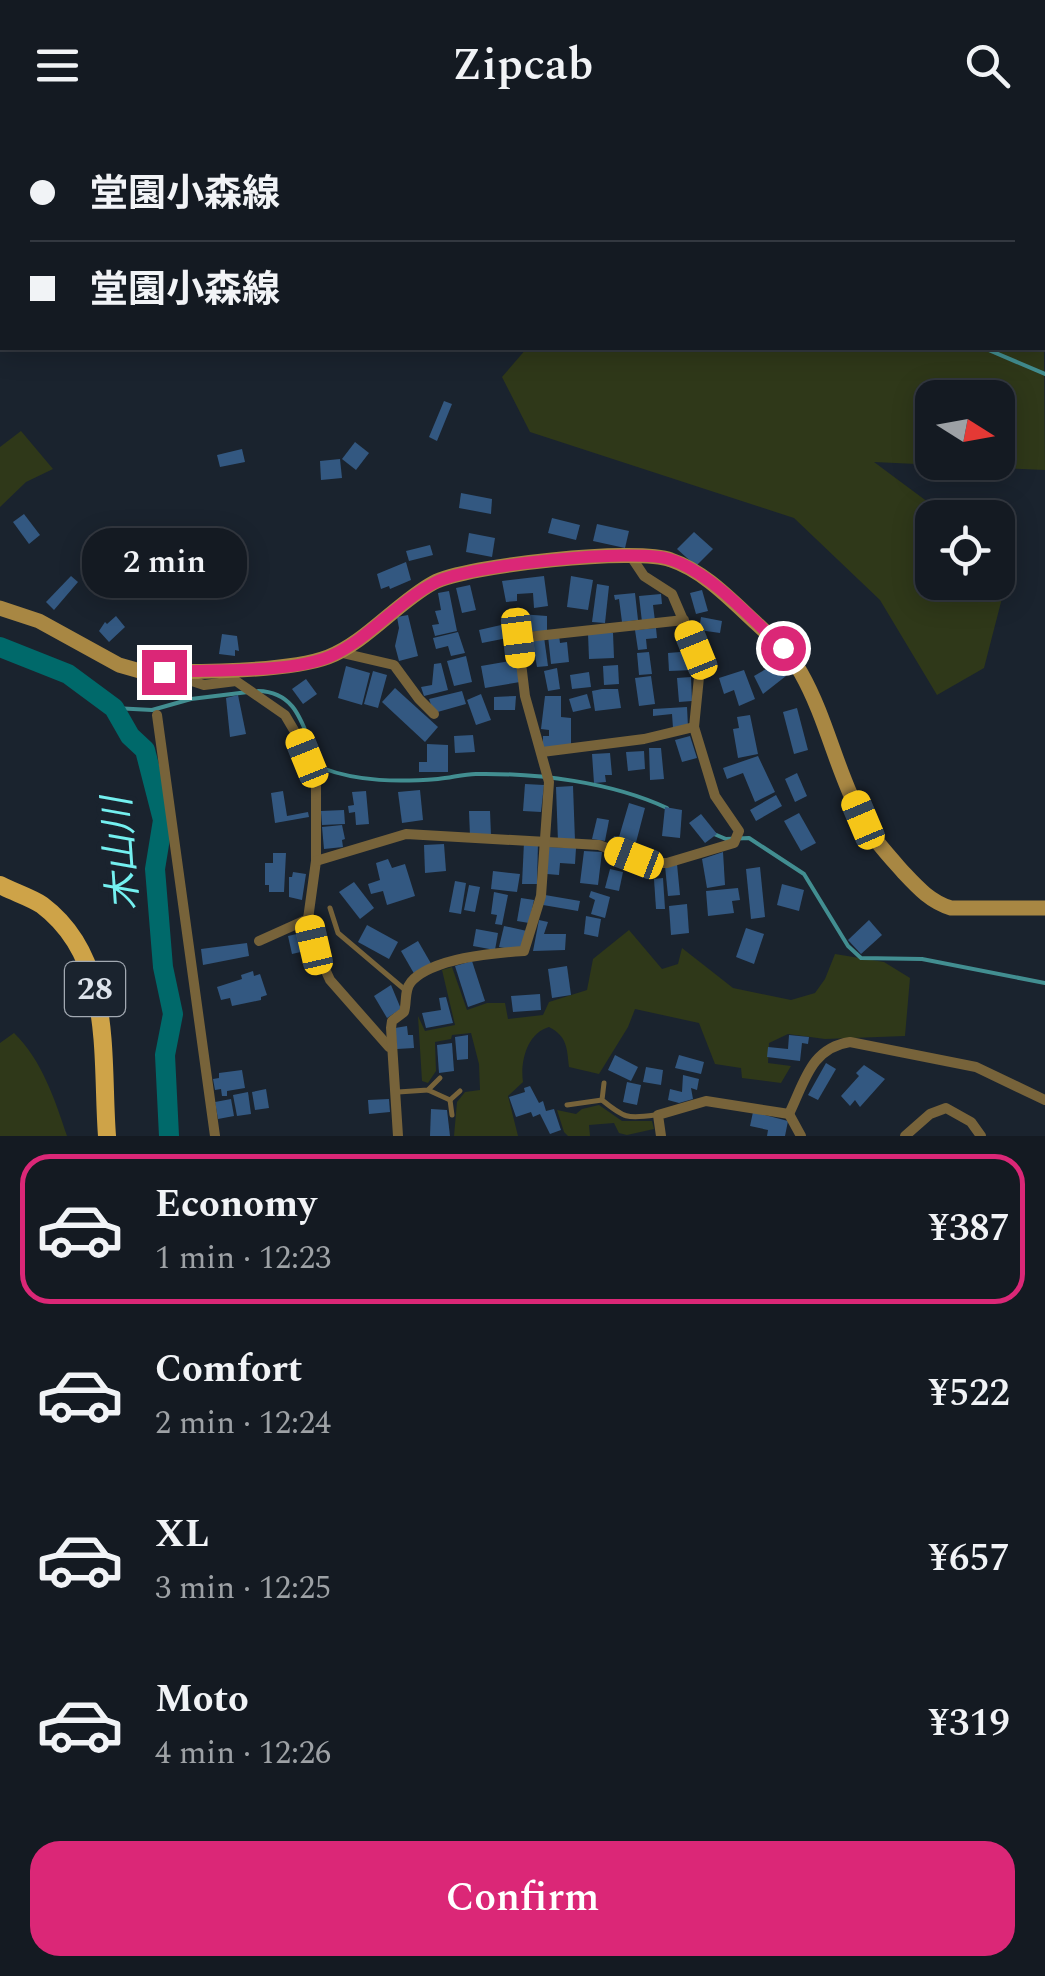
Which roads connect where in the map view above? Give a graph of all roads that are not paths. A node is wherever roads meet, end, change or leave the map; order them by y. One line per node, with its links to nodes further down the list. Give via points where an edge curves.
1 (630, 555): 3 (street, via 644,576 672,594); 4 (main road, via 454,574); 14 (main road, via 681,564 783,648 820,714 863,820 919,890 952,908)
2 (0, 608): 5 (main road, via 39,621 119,665)
3 (684, 620): 8 (street, via 698,663); 9 (street, via 518,638 525,696)
4 (336, 652): 5 (main road, via 302,664); 6 (street, via 394,665)
5 (164, 672): 11 (street, via 204,686 236,681 285,716 316,779)
6 (434, 714)
7 (157, 715): 32 (street)
8 (694, 727): 9 (street); 10 (street, via 715,796 739,830 734,843 646,863 599,844)
9 (542, 752): 10 (street, via 549,782)
10 (545, 841): 11 (street, via 406,834); 17 (street, via 541,896 524,952 436,966)
11 (316, 861): 15 (street)
12 (0, 886): 31 (main road, 28, via 60,921 92,975)
13 (330, 908): 17 (lane, via 338,933)
14 (1045, 908)
15 (308, 919): 16 (street); 18 (street, via 330,980)
16 (259, 941)
17 (406, 991): 18 (street, via 404,1012 392,1020)
18 (391, 1052): 23 (street)
19 (440, 1078): 21 (lane)
20 (604, 1083): 25 (lane)
21 (428, 1090): 23 (lane); 24 (lane)
22 (460, 1091): 24 (lane)
23 (395, 1092): 33 (street)
24 (450, 1100): 29 (lane)
25 (602, 1100): 27 (lane); 30 (lane, via 621,1116)
26 (1045, 1100): 28 (street, via 976,1067 850,1042 830,1045 815,1061)
27 (567, 1104)
28 (790, 1114): 30 (street, via 706,1101); 35 (street)
29 (452, 1115)
30 (658, 1115): 34 (street)
31 (106, 1136)
32 (215, 1136)
33 (398, 1136)
34 (661, 1136)
35 (801, 1136)
36 (906, 1136): 37 (street, via 946,1108)
37 (981, 1136)

